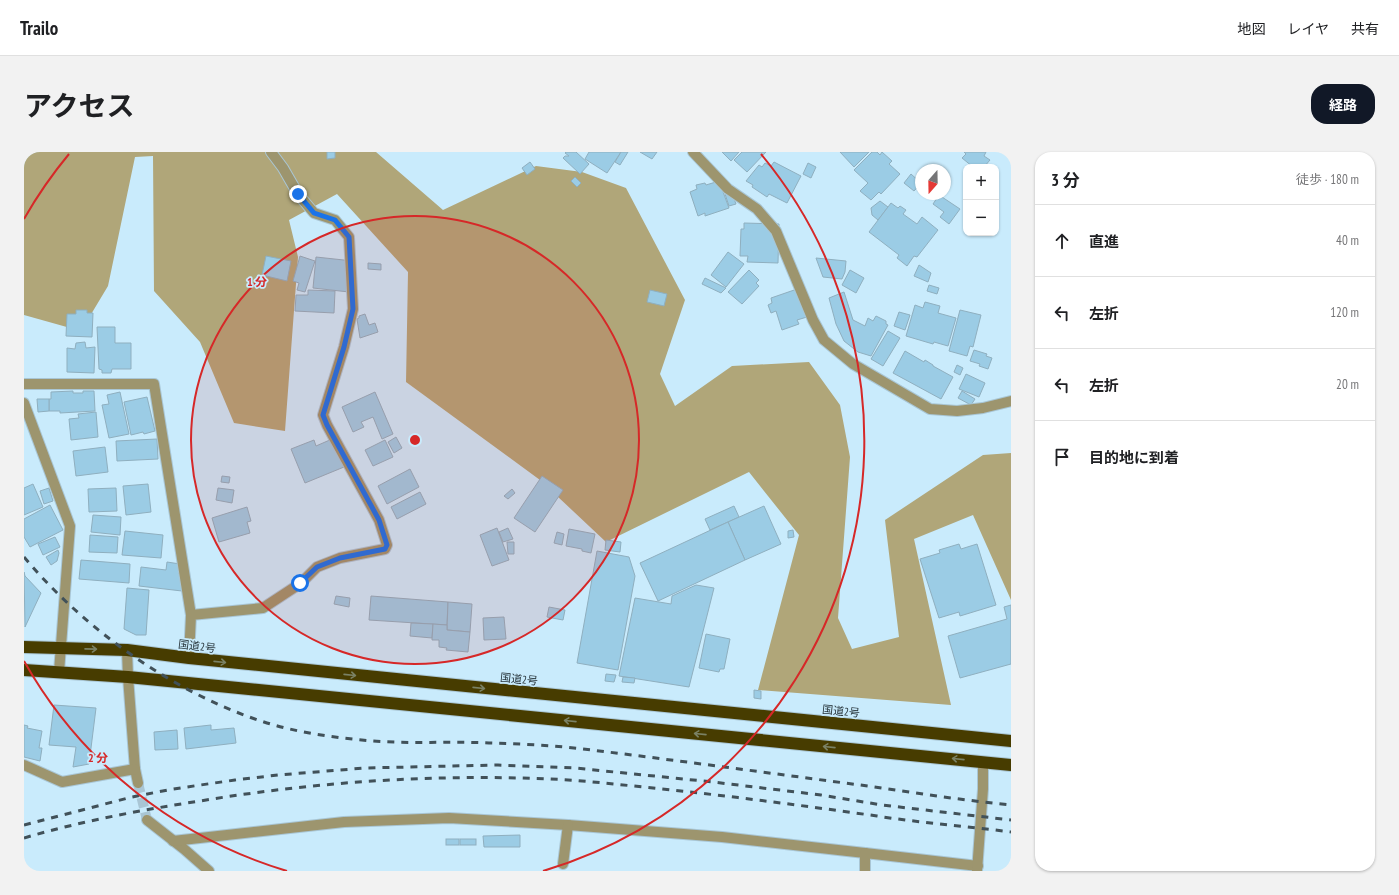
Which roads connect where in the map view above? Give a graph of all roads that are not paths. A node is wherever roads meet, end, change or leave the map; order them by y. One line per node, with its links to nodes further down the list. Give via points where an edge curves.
1 (271, 152): 6 (street, via 298,194 314,213 335,220 349,237 353,309 323,415 379,520 387,545 385,549 340,558 317,567 300,583 263,608)
2 (693, 152): 4 (street, via 728,189 757,209 776,231 813,320 824,340 853,364 930,409 957,411)
3 (24, 384): 6 (street, via 154,384)
4 (1011, 401)
5 (24, 402): 8 (street, via 70,526)
6 (191, 615): 10 (street)
7 (24, 647): 8 (highway, 国道2号)
8 (61, 649): 9 (highway, 国道2号, one-way to 9); 12 (street)
9 (127, 650): 10 (highway, 国道2号); 13 (street)
10 (189, 658): 14 (highway, 国道2号, one-way to 14)
11 (24, 670): 12 (highway)
12 (59, 672): 13 (highway)
13 (128, 677): 15 (highway, one-way to 13); 18 (street)
14 (1011, 742)
15 (983, 762): 17 (highway); 25 (street)
16 (24, 765): 18 (street, via 62,782)
17 (1011, 765)
18 (134, 770): 19 (street)
19 (138, 783)
20 (147, 820): 22 (street)
21 (568, 825): 22 (street, via 449,818 344,822); 23 (street, via 722,837); 24 (street)
22 (173, 841): 26 (street)
23 (865, 854): 25 (street); 27 (street)
24 (563, 864)
25 (978, 868)
26 (209, 871)
27 (865, 871)

